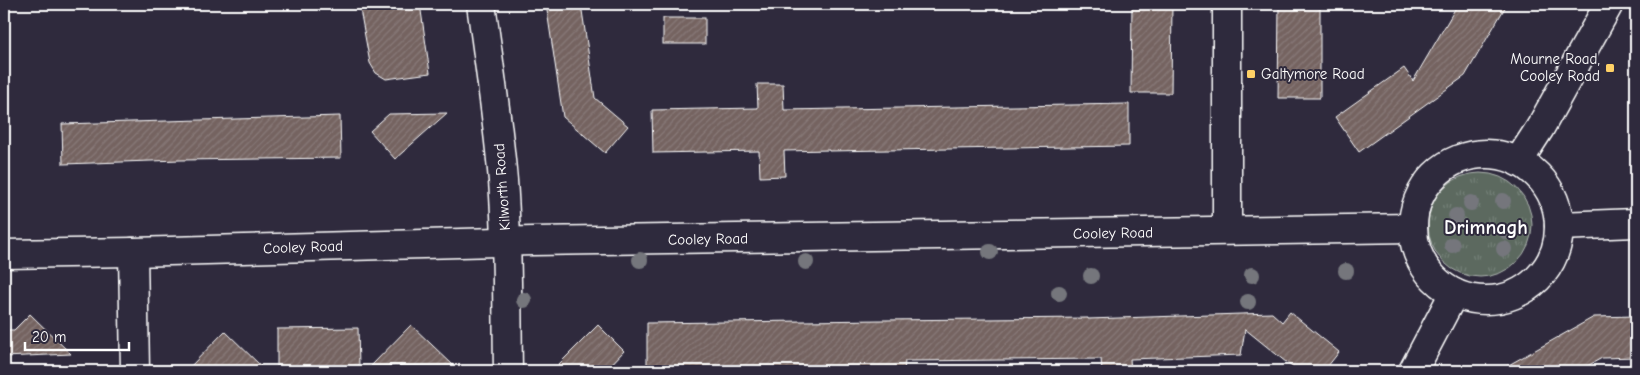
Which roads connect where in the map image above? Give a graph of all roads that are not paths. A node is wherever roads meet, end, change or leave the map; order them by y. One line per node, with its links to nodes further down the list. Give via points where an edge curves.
1 (480, 4): 9 (street, Kilworth Road, via 495,104)
2 (1227, 4): 8 (street)
3 (1608, 4): 4 (street)
4 (1518, 162): 6 (street, via 1539,176 1552,196); 7 (street, via 1486,154 1470,156 1440,170 1420,196 1414,211)
5 (1636, 224): 6 (street)
6 (1559, 226): 12 (street, via 1555,252 1541,276 1531,285 1494,300)
7 (1413, 228): 8 (street, Cooley Road); 12 (street, via 1416,248 1424,266 1437,282)
8 (1227, 230): 9 (street, Cooley Road)
9 (506, 242): 10 (street, Cooley Road); 14 (street, Kilworth Road)
10 (133, 252): 11 (street, Cooley Road); 13 (street)
11 (4, 254)
12 (1454, 293): 15 (street)
13 (134, 371)
14 (508, 371)
15 (1413, 371)

